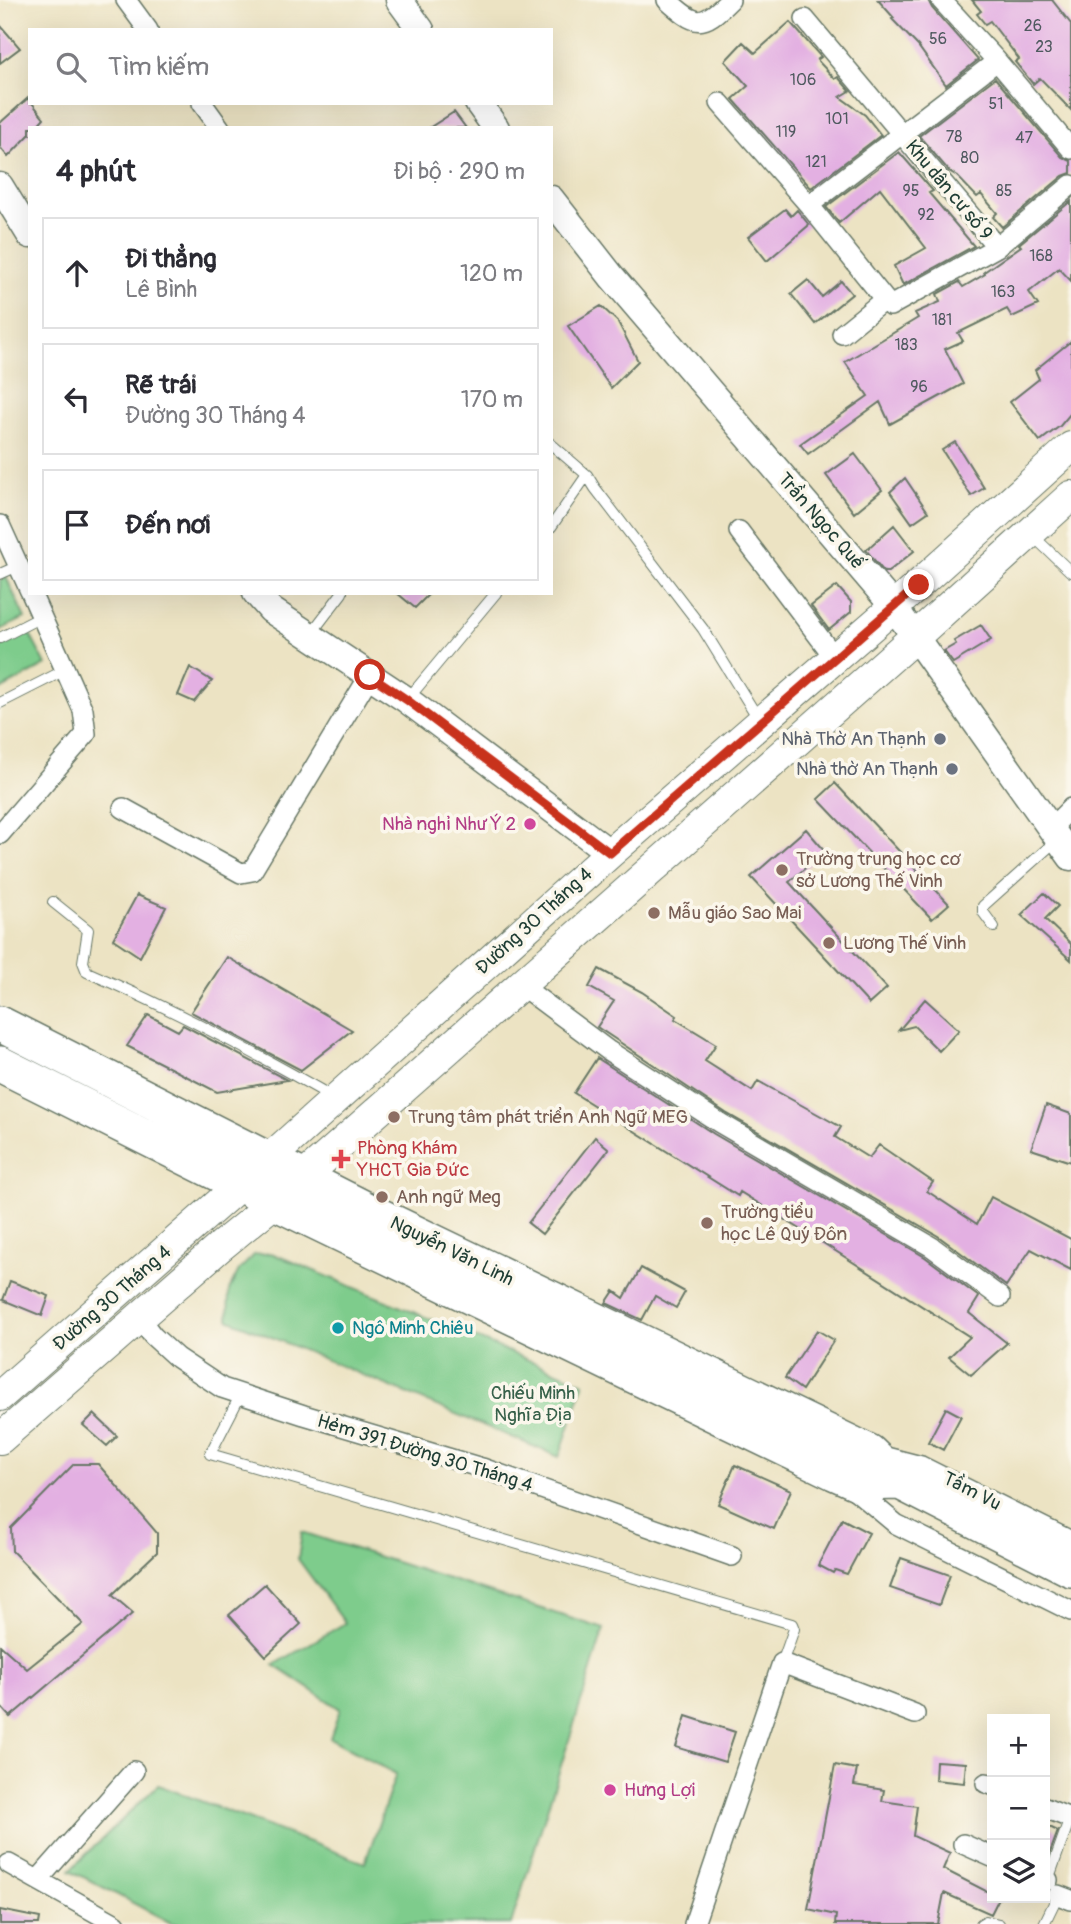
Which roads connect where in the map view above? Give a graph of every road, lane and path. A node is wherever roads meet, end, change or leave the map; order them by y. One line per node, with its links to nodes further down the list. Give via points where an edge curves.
1 (126, 0): 7 (street)
2 (399, 0): 8 (street)
3 (667, 0): 4 (street, via 695,21 711,18)
4 (730, 0)
5 (941, 0): 9 (street)
6 (805, 19): 15 (street, Khu dân cư số 9)
7 (147, 28)
8 (420, 28)
9 (997, 61): 15 (street, Khu dân cư số 9); 16 (street)
10 (720, 103): 20 (street)
11 (203, 105): 13 (street)
12 (479, 105): 14 (street)
13 (219, 126)
14 (495, 126)
15 (901, 133): 20 (street, Khu dân cư số 9); 22 (street, Khu dân cư số 9)
16 (1071, 149)
17 (1071, 184): 22 (street, Khu dân cư số 9)
18 (0, 186): 21 (street)
19 (553, 202): 41 (street, Trần Ngọc Quế, via 611,278)
20 (809, 205): 23 (street)
21 (28, 232)
22 (997, 247): 23 (street, Khu dân cư số 9, via 890,306)
23 (884, 300): 24 (street, Khu dân cư số 9)
24 (842, 334)
25 (553, 446): 27 (lane)
26 (1071, 447): 41 (main road, Đường 30 Tháng 4)
27 (587, 475): 30 (lane); 51 (lane, via 703,629 755,713)
28 (1071, 496): 32 (main road, Đường 30 Tháng 4)
29 (0, 524): 33 (street)
30 (553, 524)
31 (739, 531): 46 (street)
32 (1030, 534): 34 (lane); 44 (main road, Đường 30 Tháng 4)
33 (18, 566): 35 (lane); 36 (street)
34 (1071, 572)
35 (0, 574)
36 (28, 588)
37 (31, 595): 42 (street)
38 (258, 595): 43 (street, via 271,610)
39 (340, 595): 43 (lane)
40 (495, 595): 49 (lane)
41 (894, 607): 44 (street, Trần Ngọc Quế); 46 (main road, Đường 30 Tháng 4)
42 (41, 617): 45 (lane); 47 (street)
43 (310, 635): 48 (street)
44 (916, 636): 55 (street, Trần Ngọc Quế); 59 (main road, Đường 30 Tháng 4)
45 (0, 638)
46 (835, 658): 51 (main road, Đường 30 Tháng 4)
47 (65, 670): 50 (lane); 54 (street, via 83,710 86,734)
48 (370, 675): 49 (street); 52 (street, via 252,871 241,873)
49 (407, 700): 56 (street)
50 (0, 703)
51 (764, 720): 56 (main road, Đường 30 Tháng 4)
52 (123, 808)
53 (1071, 808): 55 (street)
54 (0, 834)
55 (1060, 841): 58 (lane, via 983,906)
56 (610, 853): 62 (main road, Đường 30 Tháng 4)
57 (53, 902): 62 (lane, via 88,930 83,962 87,972 282,1067)
58 (994, 927)
59 (519, 984): 64 (main road, Đường 30 Tháng 4); 67 (street, via 609,1051 720,1123 932,1247)
60 (0, 1024): 63 (highway, Nguyễn Văn Linh)
61 (0, 1064): 65 (highway, Nguyễn Văn Linh)
62 (336, 1099): 63 (main road, Đường 30 Tháng 4)
63 (269, 1159): 64 (highway, Nguyễn Văn Linh); 65 (main road, Đường 30 Tháng 4)
64 (303, 1177): 66 (main road, Đường 30 Tháng 4); 72 (highway, Nguyễn Văn Linh)
65 (241, 1184): 66 (highway, Nguyễn Văn Linh); 70 (main road, Đường 30 Tháng 4)
66 (275, 1202): 68 (main road, Đường 30 Tháng 4); 73 (highway, Nguyễn Văn Linh)
67 (1000, 1297)
68 (139, 1318): 69 (street, Hẻm 391 Đường 30 Tháng 4, via 177,1358 222,1388); 71 (main road, Đường 30 Tháng 4)
69 (240, 1394): 76 (street, Hẻm 391 Đường 30 Tháng 4, via 482,1468); 79 (lane, via 210,1454 792,1625)
70 (0, 1396)
71 (0, 1439)
72 (869, 1452): 74 (highway, Nguyễn Văn Linh); 75 (street, Tầm Vu, via 921,1466)
73 (834, 1472): 74 (highway, Nguyễn Văn Linh, via 859,1483); 78 (street, via 896,1524)
74 (900, 1482): 77 (highway, Nguyễn Văn Linh)
75 (1071, 1541)
76 (732, 1556)
77 (1071, 1569)
78 (1071, 1611)
79 (782, 1663): 80 (street); 90 (street)
80 (915, 1714)
81 (134, 1771): 87 (street)
82 (1050, 1810): 83 (street)
83 (1070, 1818): 88 (lane)
84 (963, 1844): 85 (street)
85 (987, 1855)
86 (9, 1864): 87 (street)
87 (38, 1880): 89 (street)
88 (1055, 1888): 93 (lane)
89 (116, 1924)
90 (694, 1924)
91 (981, 1924): 92 (lane)
92 (999, 1924)
93 (1044, 1924)

